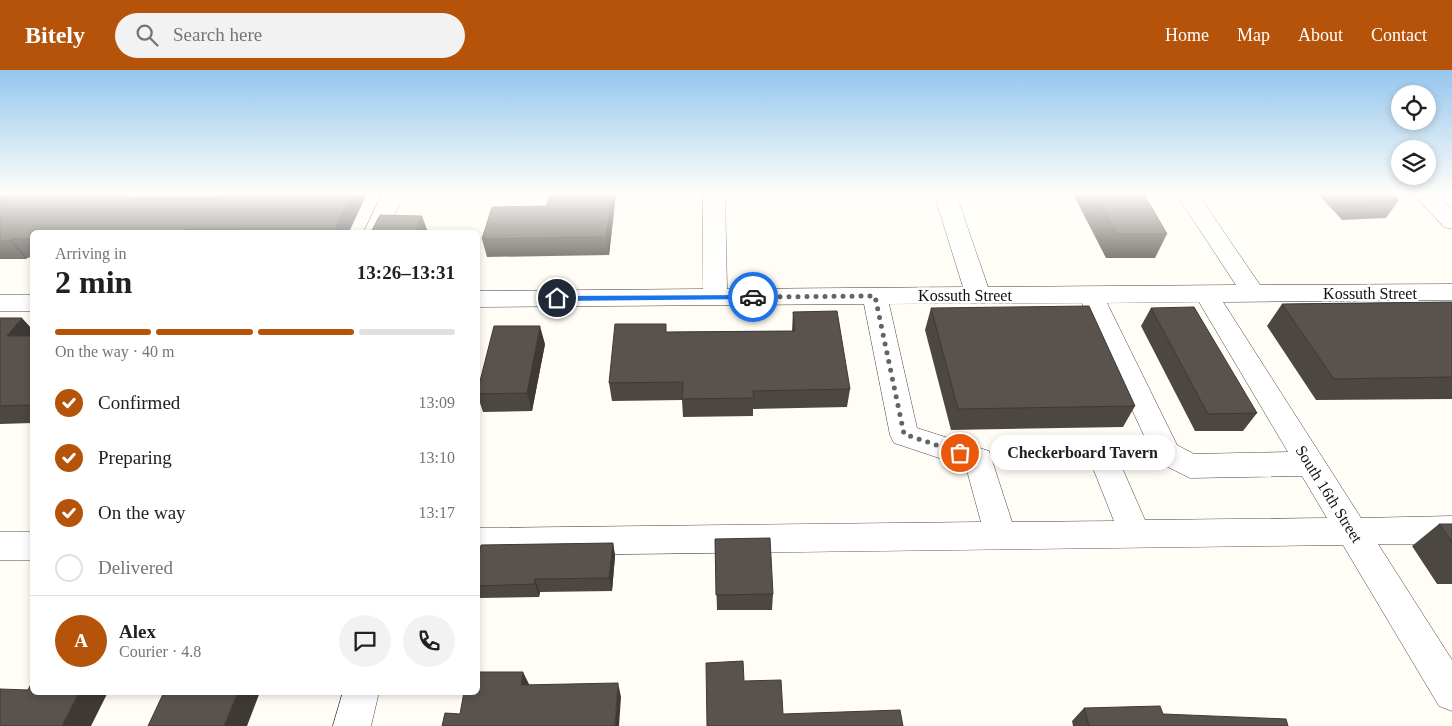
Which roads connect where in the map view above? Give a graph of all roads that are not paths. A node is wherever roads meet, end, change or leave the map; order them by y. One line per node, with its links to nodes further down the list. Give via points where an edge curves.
1 (714, 225): 10 (street)
2 (955, 225): 9 (street)
3 (1207, 225): 6 (street)
4 (1452, 292): 6 (street, Kossuth Street)
5 (1206, 294): 6 (street, Kossuth Street); 7 (street, Kossuth Street); 15 (street, South 16th Street)
6 (1253, 294)
7 (1091, 295): 9 (street, Kossuth Street); 15 (street, via 1166,453 1190,466)
8 (875, 296): 9 (street, Kossuth Street); 10 (street, Kossuth Street); 19 (street, via 904,434 979,459)
9 (978, 296)
10 (715, 298): 11 (street, Kossuth Street)
11 (480, 299)
12 (30, 302): 13 (street)
13 (0, 303)
14 (1102, 454): 18 (street)
15 (1310, 464): 17 (street, South 16th Street)
16 (1452, 530): 17 (street)
17 (1352, 531): 18 (street); 23 (street, South 16th Street)
18 (1135, 534): 19 (street)
19 (1000, 535): 20 (street)
20 (480, 542)
21 (0, 546): 22 (street)
22 (30, 546)
23 (1452, 693)
24 (360, 695): 25 (street)
25 (352, 726)

